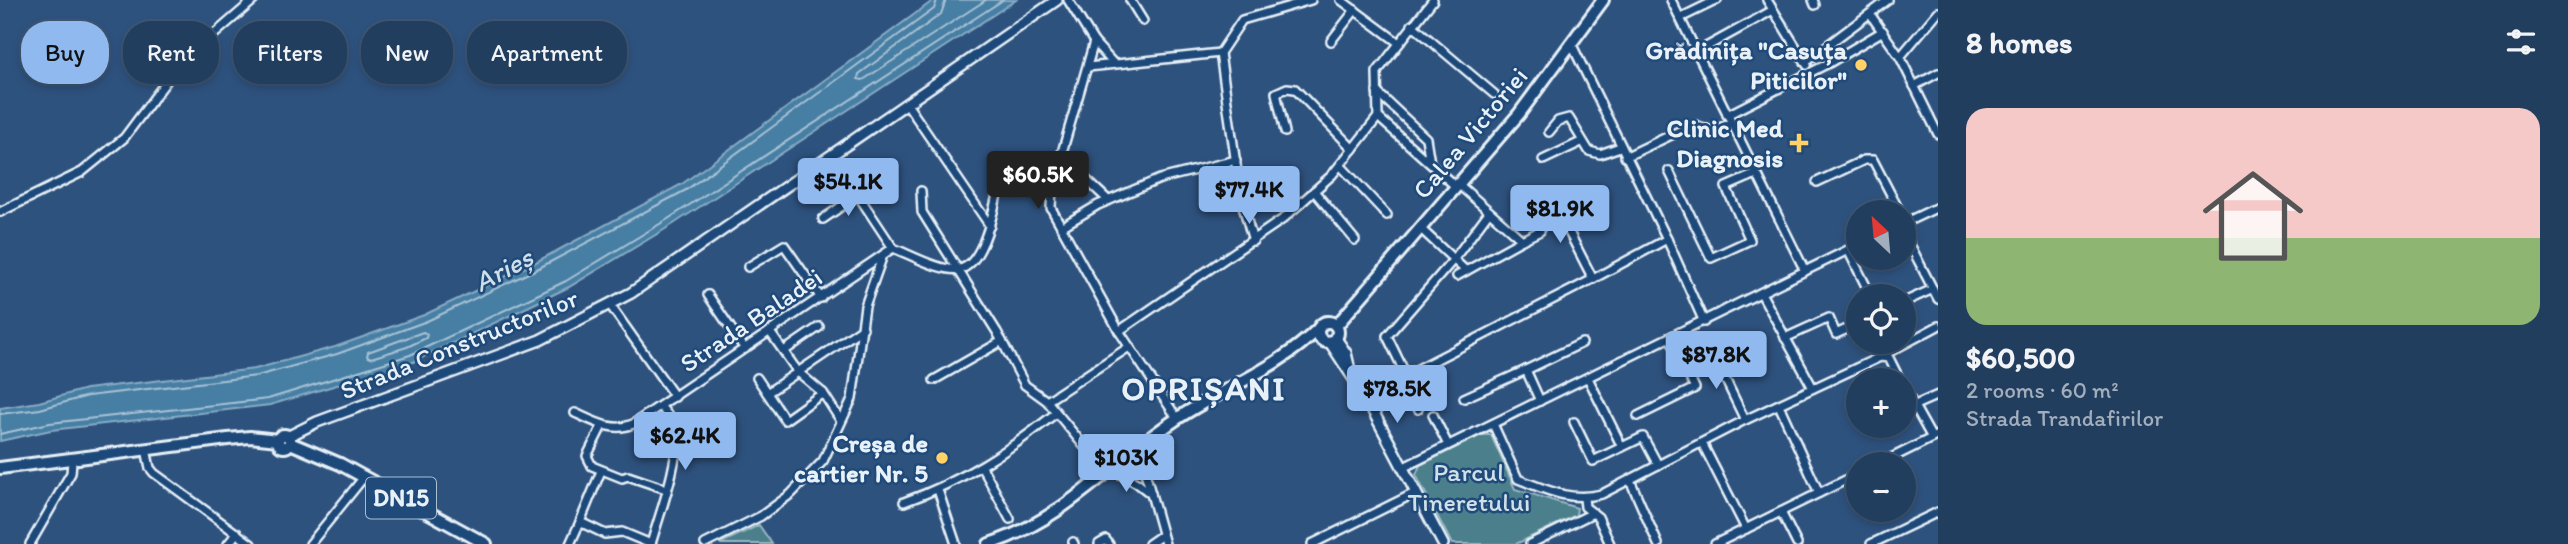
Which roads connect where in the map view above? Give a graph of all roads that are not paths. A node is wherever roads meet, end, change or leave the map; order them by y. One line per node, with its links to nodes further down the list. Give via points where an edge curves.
1 (254, 0): 66 (street, via 172,75 124,138 82,172)
2 (1057, 0): 38 (street, Strada Constructorilor)
3 (1068, 0): 24 (street)
4 (1130, 0): 20 (street)
5 (1265, 0): 16 (street)
6 (1311, 0): 16 (street)
7 (1342, 0): 14 (street)
8 (1433, 0): 21 (street)
9 (1603, 0): 26 (main road, Calea Victoriei)
10 (1671, 0): 19 (street)
11 (1717, 0): 19 (street)
12 (1767, 0): 15 (street)
13 (1888, 0): 18 (street)
14 (1355, 10): 23 (street); 25 (street)
15 (1773, 10): 28 (street); 30 (street)
16 (1268, 11): 27 (street, via 1242,20)
17 (1938, 12): 29 (street)
18 (1870, 14): 22 (street); 30 (street)
19 (1680, 18): 28 (street)
20 (1143, 21)
21 (1412, 25): 25 (street); 37 (street)
22 (1883, 31): 29 (street); 33 (street)
23 (1331, 41)
24 (1094, 42): 31 (street); 32 (street)
25 (1399, 43): 36 (street, via 1377,72)
26 (1571, 43): 45 (street); 57 (main road, Calea Victoriei, via 1519,114)
27 (1220, 52): 31 (street); 50 (street)
28 (1697, 52): 40 (street)
29 (1899, 57): 35 (street)
30 (1805, 62): 33 (street)
31 (1114, 64): 32 (street)
32 (1088, 67): 48 (street)
33 (1811, 72): 40 (street)
34 (1938, 73): 35 (street)
35 (1914, 86): 43 (street)
36 (1376, 91): 39 (street); 52 (street, via 1426,138)
37 (1494, 94)
38 (907, 104): 47 (street, Strada Constructorilor); 71 (street)
39 (1378, 117): 46 (street); 52 (street)
40 (1729, 119): 49 (street, via 1713,131 1690,126); 55 (street)
41 (1285, 132): 46 (street, via 1276,93 1287,88 1294,89)
42 (1549, 132): 44 (street, via 1558,121 1569,118)
43 (1938, 134)
44 (1581, 142): 45 (street, via 1589,151 1600,153); 51 (street)
45 (1620, 147): 49 (street)
46 (1353, 149): 53 (street)
47 (832, 156): 61 (street); 96 (street, Strada Constructorilor)
48 (1061, 156): 58 (street); 63 (street)
49 (1625, 157): 75 (street)
50 (1236, 160): 63 (street, via 1160,178); 78 (street)
51 (1544, 160)
52 (1430, 164): 57 (street)
53 (1340, 165): 60 (street); 68 (street)
54 (1669, 171): 55 (street, via 1711,258 1750,240 1726,187)
55 (1756, 174): 87 (street)
56 (1817, 182): 64 (street, via 1872,160)
57 (1456, 184): 67 (street); 73 (main road, Calea Victoriei)
58 (1052, 187): 71 (street, via 1001,174); 72 (street, via 1051,208)
59 (921, 191): 85 (street, via 922,212)
60 (1314, 191): 76 (street); 78 (street)
61 (858, 195): 70 (street); 79 (street)
62 (1551, 197): 89 (street)
63 (1108, 200): 72 (street)
64 (1894, 200)
65 (1938, 207): 69 (street)
66 (0, 212)
67 (1489, 212): 77 (street); 83 (street)
68 (1387, 215)
69 (1916, 216)
70 (823, 219)
71 (990, 226): 85 (street, via 971,262)
72 (1060, 227): 102 (street)
73 (1421, 229): 83 (street); 104 (main road, Calea Victoriei)
74 (1540, 231): 77 (street)
75 (1667, 239): 89 (street); 97 (street)
76 (1355, 240)
77 (1522, 240): 86 (street)
78 (1253, 241): 102 (street)
79 (893, 248): 81 (street, Strada Baladei); 85 (street)
80 (1846, 251): 87 (street)
81 (884, 255): 94 (street, Strada Baladei); 100 (street, via 865,306)
82 (1916, 256): 90 (street)
83 (1454, 259): 86 (street); 117 (street, via 1387,336)
84 (748, 267): 94 (street, via 784,245)
85 (959, 270): 107 (street)
86 (1466, 271): 88 (street)
87 (1805, 271): 91 (street)
88 (1457, 276)
89 (1593, 279): 117 (street)
90 (1933, 289): 93 (street); 95 (street)
91 (1761, 293): 97 (street); 106 (street)
92 (708, 295): 110 (street)
93 (1916, 297)
94 (821, 298): 103 (street, Strada Baladei)
95 (1938, 299)
96 (610, 305): 126 (street); 146 (street, Strada Constructorilor, via 540,340 317,422)
97 (1704, 322): 105 (street)
98 (1938, 326): 112 (street)
99 (819, 327): 111 (street)
100 (863, 328): 116 (street); 141 (street, via 852,399)
101 (1846, 329): 106 (street, via 1836,334 1829,318)
102 (1118, 331): 109 (street)
103 (770, 332): 110 (street, Strada Baladei); 111 (street)
104 (1328, 332): 125 (street); 139 (main road, Calea Victoriei)
105 (1671, 338): 113 (street); 119 (street)
106 (1785, 338): 121 (street)
107 (1002, 341): 120 (street); 128 (street, via 1025,386)
108 (1582, 343): 115 (street)
109 (1129, 347): 128 (street); 139 (street)
110 (745, 349): 126 (street, Strada Baladei)
111 (784, 351): 116 (street)
112 (1880, 357): 114 (street, via 1889,358); 121 (street)
113 (1684, 366): 138 (street, via 1695,388); 140 (street, via 1715,358)
114 (1894, 368)
115 (1526, 370): 127 (street); 129 (street)
116 (798, 372): 122 (street); 123 (street)
117 (1404, 376): 125 (street); 133 (street)
118 (757, 378): 122 (street)
119 (1588, 378): 129 (street); 150 (street)
120 (934, 380)
121 (1813, 388): 130 (street)
122 (767, 393): 123 (street, via 785,420)
123 (823, 393): 141 (street)
124 (1938, 394): 131 (street)
125 (1365, 396): 158 (street)
126 (675, 397): 132 (street, Strada Baladei)
127 (1464, 398)
128 (1046, 401): 136 (street)
129 (1540, 401): 143 (street)
130 (1779, 405): 140 (street); 167 (street)
131 (1916, 405)
132 (662, 407): 144 (street, Strada Baladei, via 628,427); 164 (street, via 677,440)
133 (1418, 409)
134 (1916, 410): 145 (street)
135 (575, 413): 144 (street)
136 (1056, 413): 154 (street); 156 (street)
137 (1433, 415): 148 (street)
138 (1637, 416)
139 (1177, 418): 149 (main road, Calea Victoriei)
140 (1745, 420): 147 (street)
141 (841, 421): 186 (street, via 823,461 792,494 761,516)
142 (1574, 422): 150 (street, via 1593,461)
143 (1493, 424): 148 (street); 169 (street, via 1518,478 1555,493)
144 (602, 426): 160 (street, via 587,456)
145 (1935, 437): 152 (street)
146 (286, 440): 151 (main road, DN15, via 250,437); 161 (main road, DN15)
147 (1702, 443): 155 (street); 176 (street)
148 (1448, 445): 158 (street)
149 (1138, 447): 159 (main road, Calea Victoriei); 168 (street)
150 (1622, 447): 155 (street, via 1643,437)
151 (146, 449): 153 (main road, DN15); 177 (street, via 154,473)
152 (1904, 452)
153 (72, 461): 157 (main road, DN15); 180 (street, via 71,473)
154 (1098, 463)
155 (1658, 465): 162 (street)
156 (982, 467): 165 (street); 174 (street)
157 (0, 468)
158 (1402, 468): 166 (street)
159 (1110, 469): 168 (street); 188 (main road, Calea Victoriei, via 1041,522)
160 (601, 471): 164 (street); 175 (street)
161 (364, 477): 179 (main road, DN15); 183 (street)
162 (1630, 480): 169 (street); 197 (street)
163 (1846, 480): 167 (street)
164 (666, 489): 185 (street)
165 (939, 490): 170 (street); 187 (street)
166 (1415, 493): 193 (street); 194 (street)
167 (1819, 493): 171 (street)
168 (1151, 494): 178 (street)
169 (1584, 498): 173 (street, via 1585,507)
170 (904, 502)
171 (1781, 512): 176 (street); 199 (street)
172 (1938, 512): 200 (street)
173 (1593, 513): 195 (street); 196 (street)
174 (1010, 519)
175 (580, 522): 184 (street); 185 (street, via 605,534 622,532)
176 (1746, 529): 198 (street)
177 (237, 534): 181 (street); 182 (street)
178 (1163, 535): 191 (street); 192 (street)
179 (483, 543)
180 (30, 544)
181 (228, 544)
182 (251, 544)
183 (310, 544)
184 (570, 544)
185 (651, 544)
186 (705, 544)
187 (956, 544)
188 (989, 544)
189 (1099, 544): 190 (street, via 1106,540)
190 (1109, 544)
191 (1149, 544)
192 (1165, 544)
193 (1312, 544)
194 (1443, 544)
195 (1530, 544)
196 (1610, 544)
197 (1658, 544)
198 (1715, 544)
199 (1797, 544)
200 (1871, 544)

